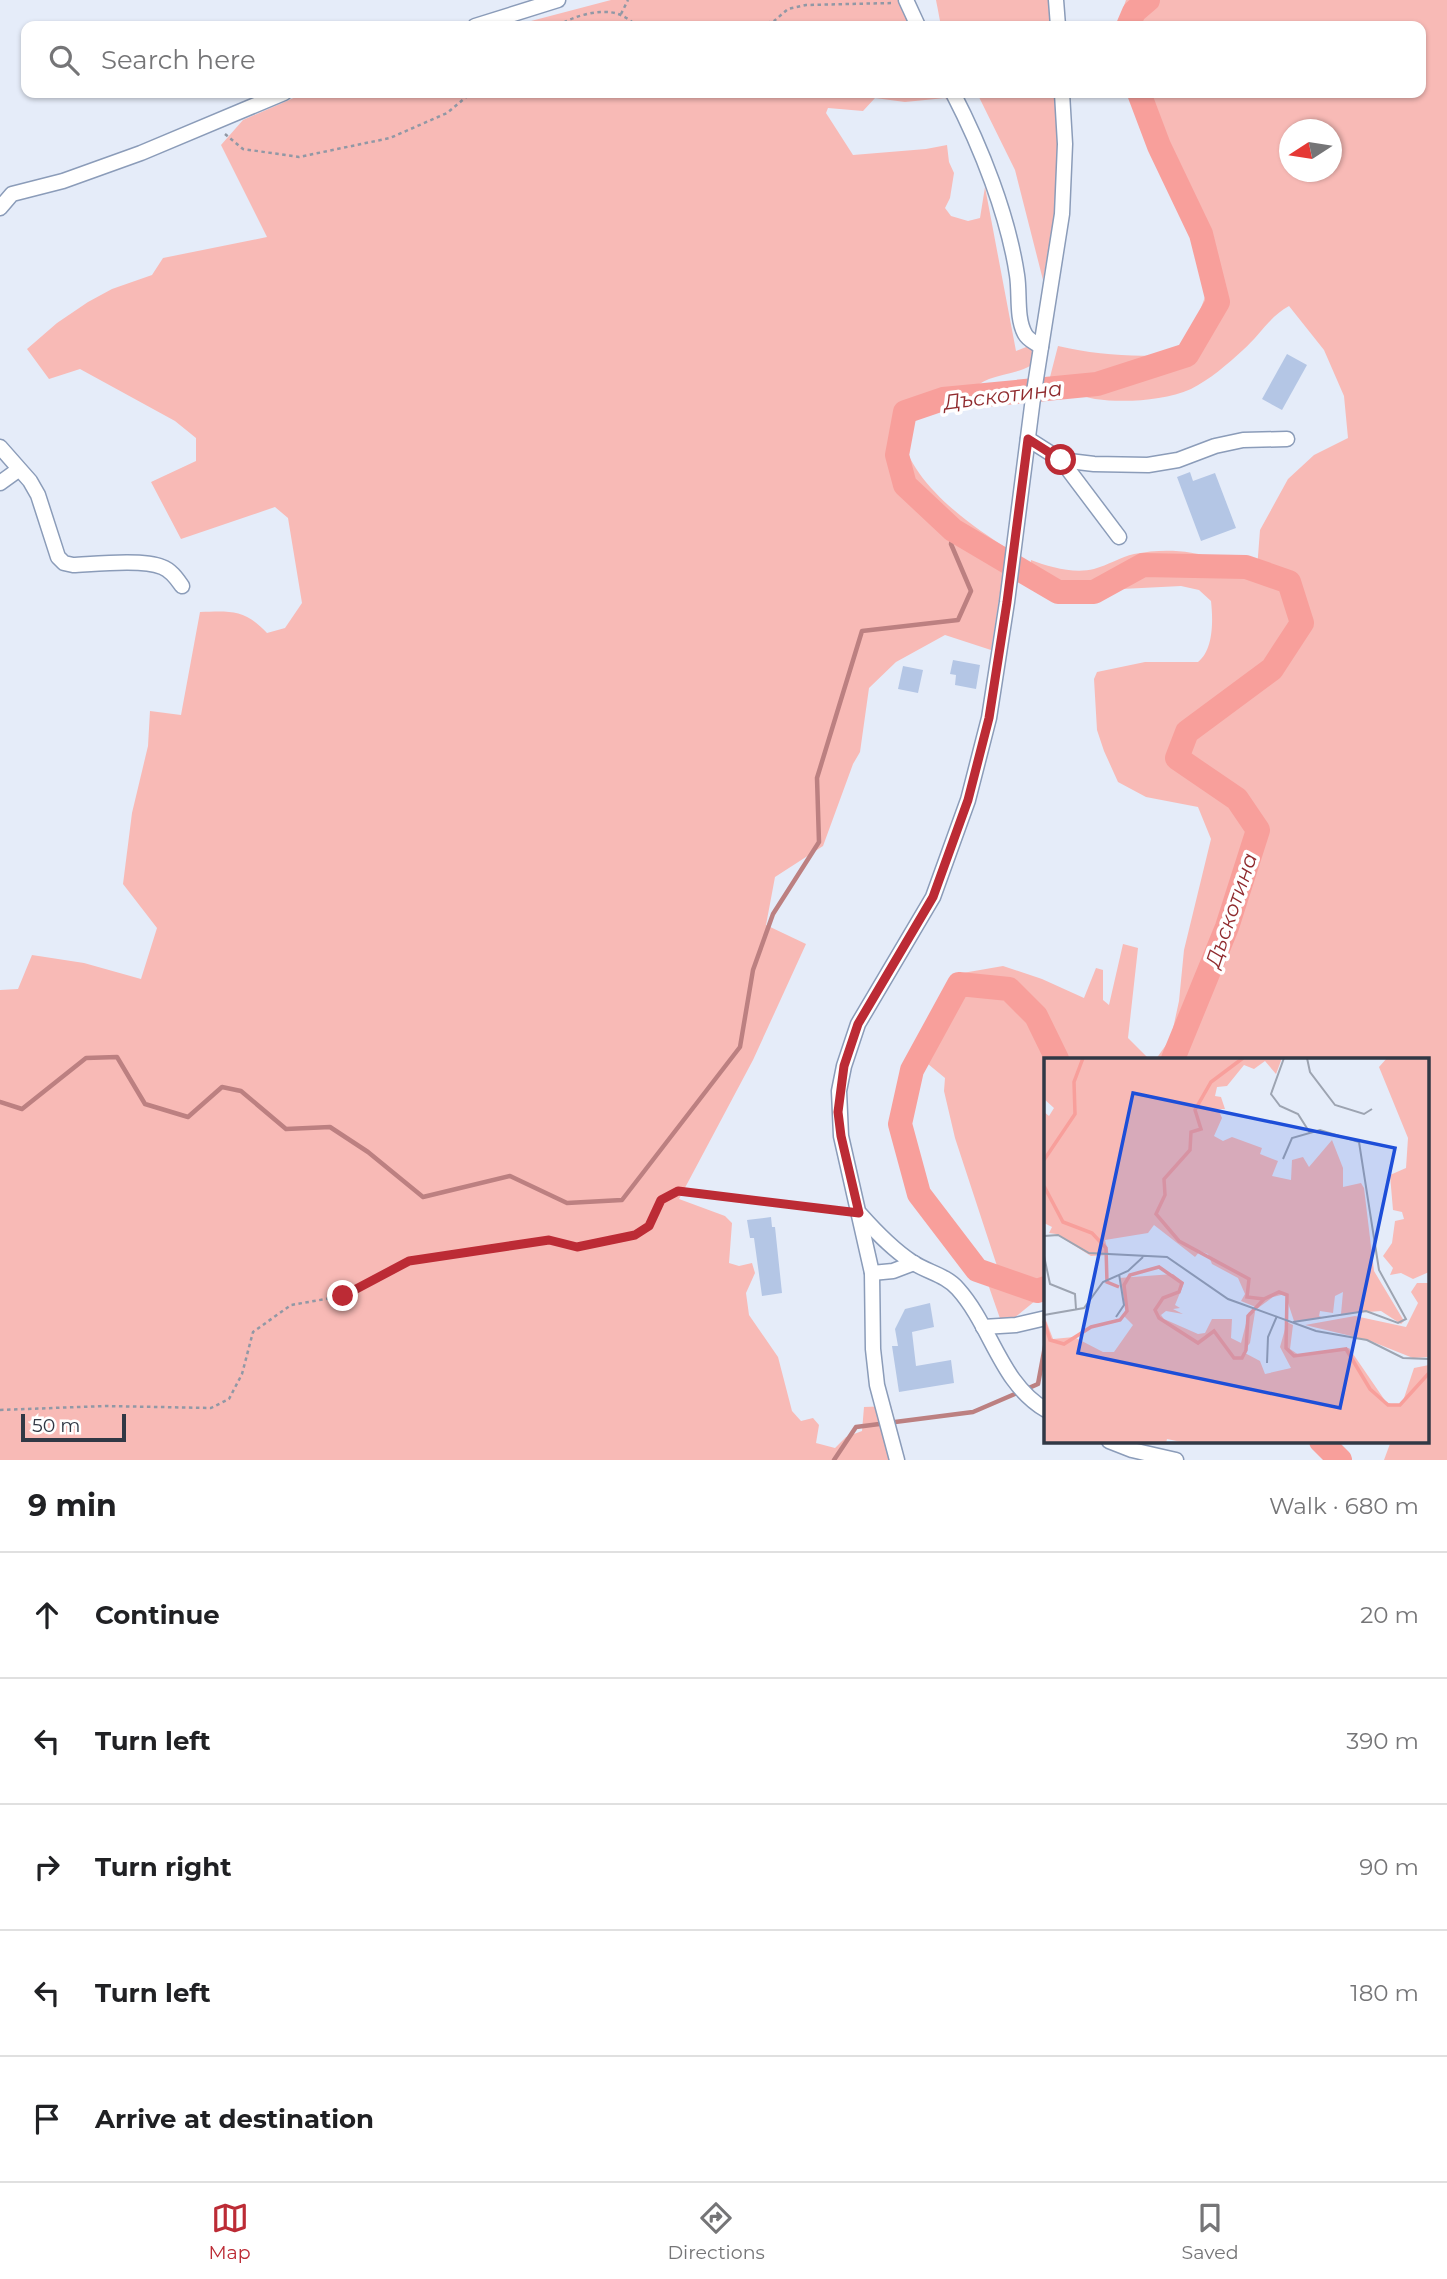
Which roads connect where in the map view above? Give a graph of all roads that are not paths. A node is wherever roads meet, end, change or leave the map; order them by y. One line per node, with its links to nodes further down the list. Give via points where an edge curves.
1 (558, 0): 4 (street)
2 (1056, 0): 6 (street)
3 (907, 1): 5 (street)
4 (491, 21)
5 (916, 21)
6 (1058, 21)
7 (272, 98): 10 (street, via 100,168 12,194)
8 (955, 98): 11 (street, via 983,156 1007,231 1017,272 1021,325)
9 (1062, 98): 11 (street, via 1062,214)
10 (0, 208)
11 (1041, 347): 12 (street)
12 (1028, 439): 15 (street); 20 (street, via 989,718 968,800 933,897 858,1024 844,1066 838,1112)
13 (1287, 439): 15 (street, via 1243,440 1148,465)
14 (0, 447): 16 (street)
15 (1061, 460): 18 (street)
16 (18, 470): 17 (street); 19 (street, via 38,495 64,563 163,567)
17 (0, 483)
18 (1119, 537)
19 (182, 586)
20 (859, 1213): 21 (street); 22 (street)
21 (914, 1263): 22 (street); 24 (street, via 957,1287)
22 (872, 1273): 27 (street, via 877,1385)
23 (1044, 1318): 24 (street)
24 (983, 1327): 25 (street, via 1020,1388)
25 (1044, 1408)
26 (1112, 1442): 28 (street)
27 (897, 1460)
28 (1176, 1460)

